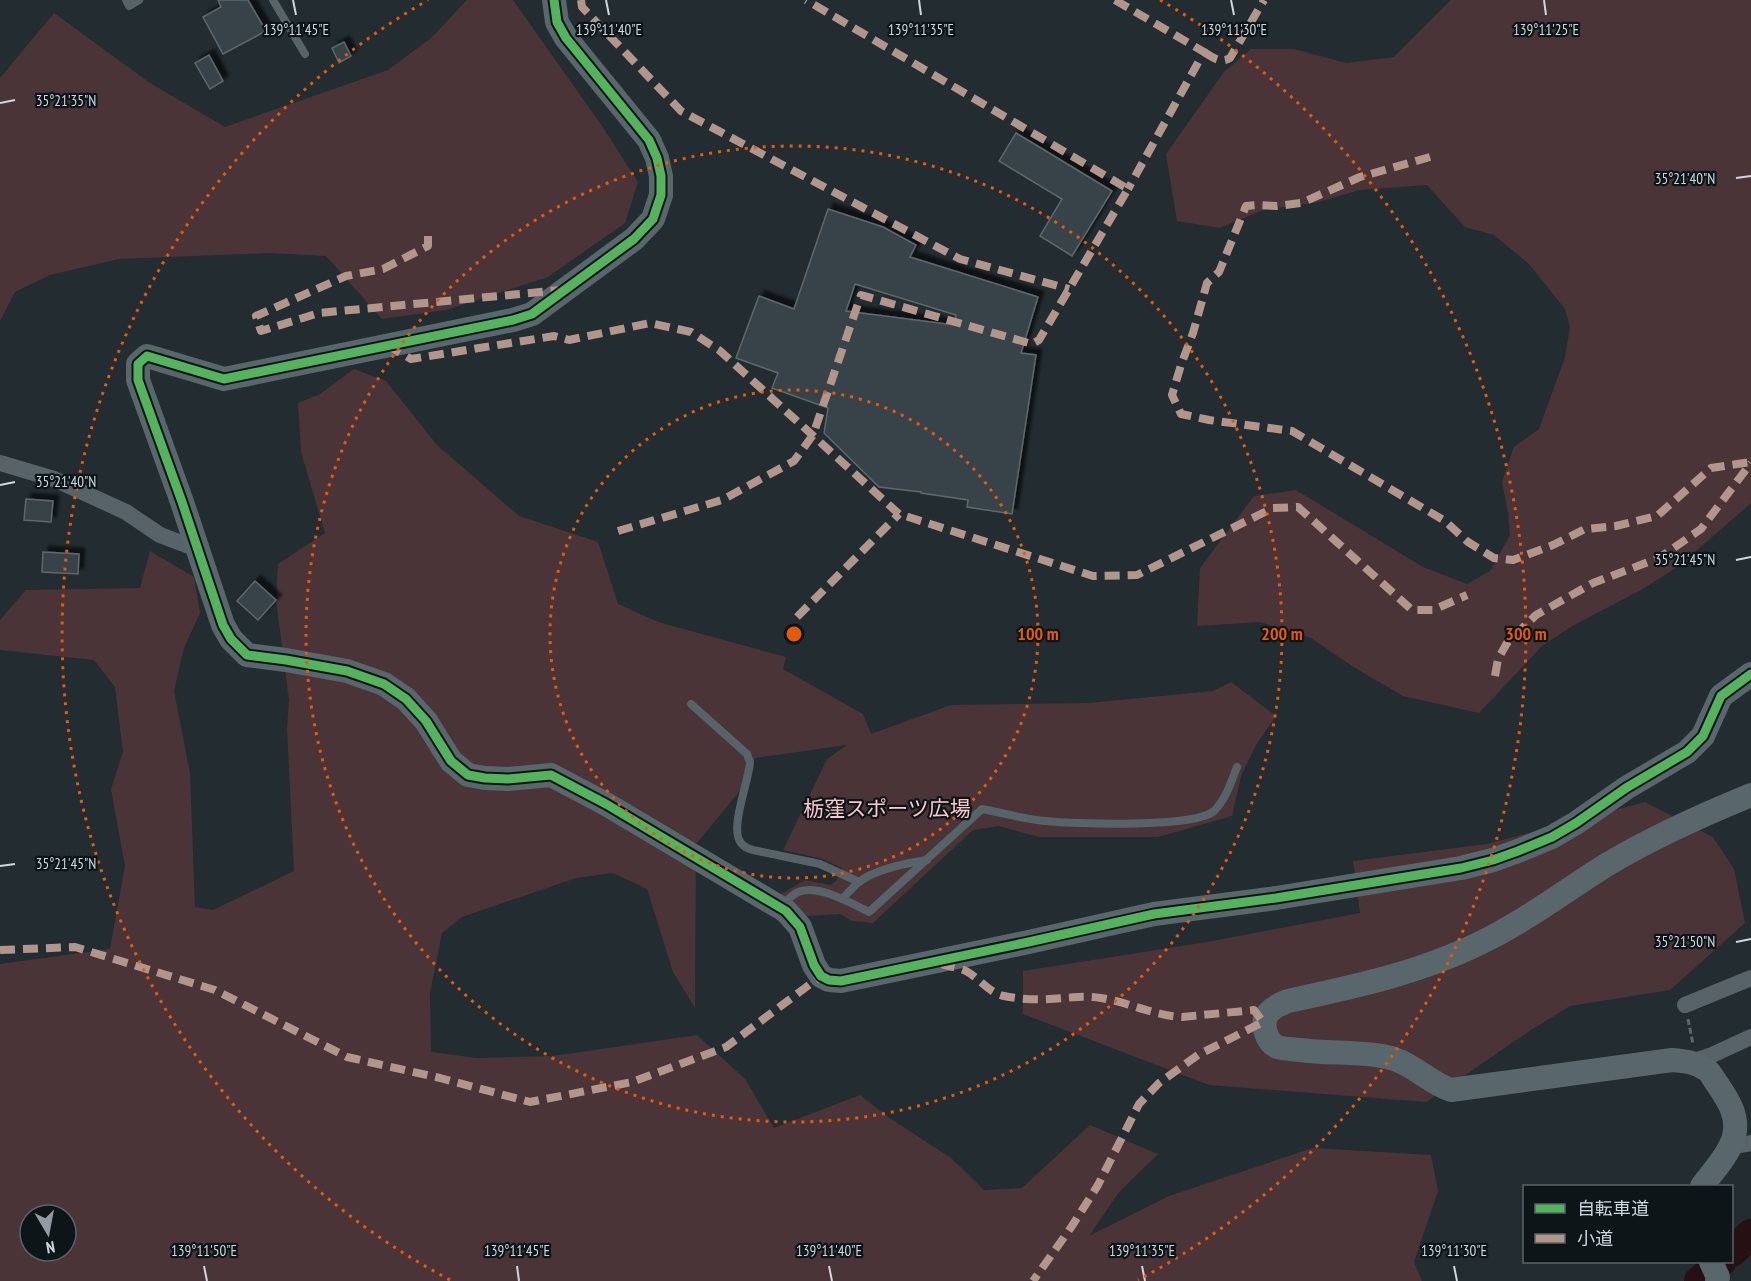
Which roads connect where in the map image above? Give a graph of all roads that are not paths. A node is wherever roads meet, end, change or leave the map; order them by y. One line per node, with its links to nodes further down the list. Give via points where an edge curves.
1 (126, 0): 2 (lane, via 129,6)
2 (139, 0)
3 (273, 0): 5 (lane)
4 (554, 0): 7 (street, via 557,22 566,38 649,140 661,176 661,195 653,219 634,239 532,314 513,320 224,379 147,357 138,364 138,380)
5 (305, 54)
6 (0, 463): 7 (street, via 54,479 126,512 160,536)
7 (197, 549): 15 (street, via 223,625 247,655 347,671 384,684 406,699 426,721 451,761 468,775 508,779 551,775)
8 (1751, 674): 15 (street, via 1721,696 1703,736 1687,752 1552,837 1461,868 1154,914 841,981 821,976 800,927)
9 (690, 704): 13 (lane, via 747,754 750,762 737,823 740,842 753,850 820,864)
10 (1237, 767): 12 (lane, via 1227,793 1212,813 1181,821 1132,824 1045,821 982,809)
11 (1751, 795): 19 (street, via 1617,859 1492,938 1390,978 1275,1006 1263,1022 1274,1046 1389,1057 1451,1090 1672,1060)
12 (928, 860): 13 (lane, via 874,874); 14 (lane, via 869,912)
13 (859, 882): 14 (lane)
14 (842, 899): 15 (lane, via 821,891 804,891 793,895)
15 (782, 909)
16 (1751, 978): 17 (street)
17 (1685, 1005)
18 (1751, 1037): 19 (street)
19 (1694, 1061): 20 (street, via 1708,1071 1730,1105 1734,1137)
20 (1741, 1145): 21 (street)
21 (1703, 1185)

